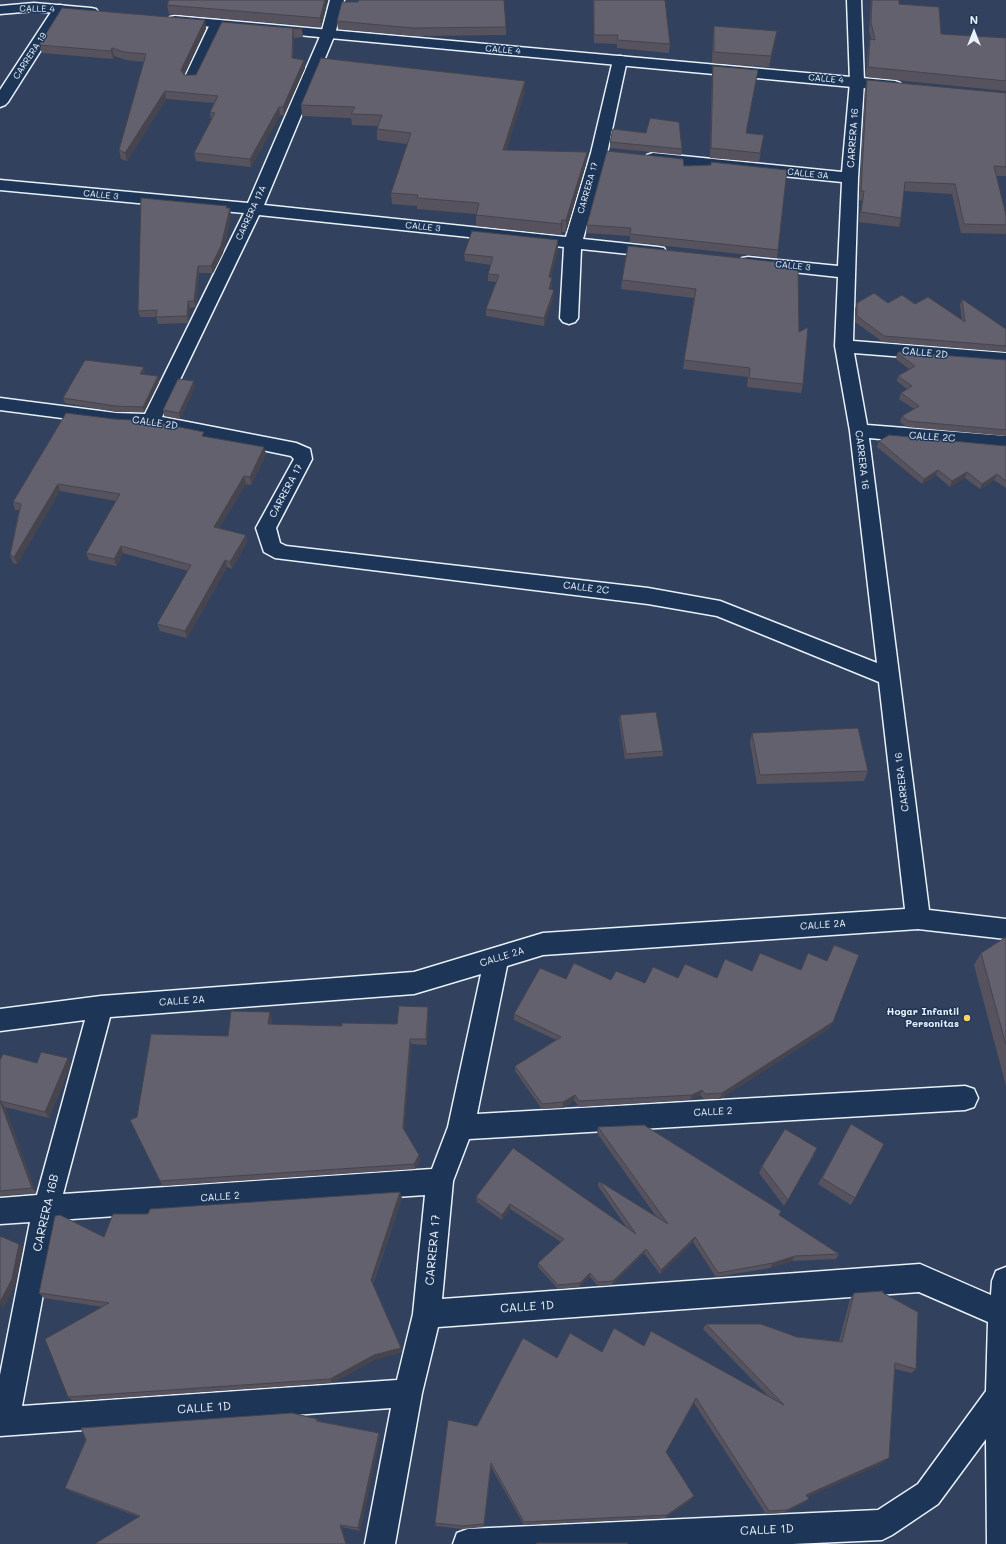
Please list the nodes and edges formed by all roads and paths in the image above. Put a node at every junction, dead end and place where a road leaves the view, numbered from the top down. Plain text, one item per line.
1 (75, 0) edge
2 (337, 0) edge
3 (854, 0) edge
4 (34, 7) junction
5 (60, 9) junction
6 (0, 10) edge
7 (107, 14) edge
8 (162, 19) edge
9 (217, 24) junction
10 (328, 34) junction
11 (620, 60) junction
12 (191, 79) edge
13 (857, 82) junction
14 (912, 87) edge
15 (0, 102) edge
16 (598, 152) junction
17 (614, 154) edge
18 (638, 156) edge
19 (850, 178) junction
20 (0, 185) edge
21 (254, 210) junction
22 (573, 243) junction
23 (674, 254) edge
24 (729, 260) edge
25 (846, 272) junction
26 (569, 318) dead end
27 (844, 346) junction
28 (1006, 359) edge
29 (0, 404) edge
30 (151, 420) junction
31 (859, 431) junction
32 (1006, 443) edge
33 (303, 459) joint
34 (271, 547) joint
35 (889, 676) junction
36 (918, 919) junction
37 (1006, 929) edge
38 (496, 959) junction
39 (100, 1007) junction
40 (0, 1020) edge
41 (965, 1098) dead end
42 (461, 1127) junction
43 (440, 1181) junction
44 (46, 1209) junction
45 (0, 1211) edge
46 (1006, 1282) edge
47 (427, 1314) junction
48 (1002, 1314) junction
49 (408, 1393) junction
50 (1003, 1396) edge
51 (3, 1422) edge
52 (380, 1544) edge
53 (468, 1544) edge
54 (1002, 1544) edge

1 - 4 street
2 - 10 street, CARRERA 17A
3 - 13 street, CARRERA 16
4 - 5 street, CALLE 4
4 - 6 street, CALLE 4
5 - 7 street, CALLE 4
5 - 15 street, CARRERA 19
8 - 9 street, CALLE 4
9 - 10 street, CALLE 4
9 - 12 street
10 - 11 street, CALLE 4
10 - 21 street, CARRERA 17A
11 - 13 street, CALLE 4
11 - 16 street, CARRERA 17
13 - 14 street, CALLE 4
13 - 19 street, CARRERA 16
16 - 17 street
16 - 22 street, CARRERA 17
18 - 19 street, CALLE 3A
19 - 25 street, CARRERA 16
20 - 21 street, CALLE 3
21 - 22 street, CALLE 3
21 - 30 street, CARRERA 17A
22 - 23 street, CALLE 3
22 - 26 street, CARRERA 17
24 - 25 street, CALLE 3
25 - 27 street, CARRERA 16
27 - 28 street, CALLE 2D
27 - 31 street, CARRERA 16
29 - 30 street, CALLE 2D
30 - 33 street, CALLE 2D
31 - 32 street, CALLE 2C
31 - 35 street, CARRERA 16
33 - 34 street, CARRERA 17
34 - 35 street, CALLE 2C
35 - 36 street, CARRERA 16
36 - 37 street, CALLE 2A
36 - 38 street, CALLE 2A
38 - 39 street, CALLE 2A
38 - 42 street, CARRERA 17
39 - 40 street, CALLE 2A
39 - 44 street, CARRERA 16B
41 - 42 street, CALLE 2
42 - 43 street, CARRERA 17
43 - 44 street, CALLE 2
43 - 47 street, CARRERA 17
44 - 45 street, CALLE 2
44 - 51 street, CARRERA 16B
46 - 48 street
47 - 48 street, CALLE 1D
47 - 49 street, CARRERA 17
48 - 50 street
49 - 51 street, CALLE 1D
49 - 52 street, CARRERA 17
50 - 53 street, CALLE 1D
50 - 54 street

